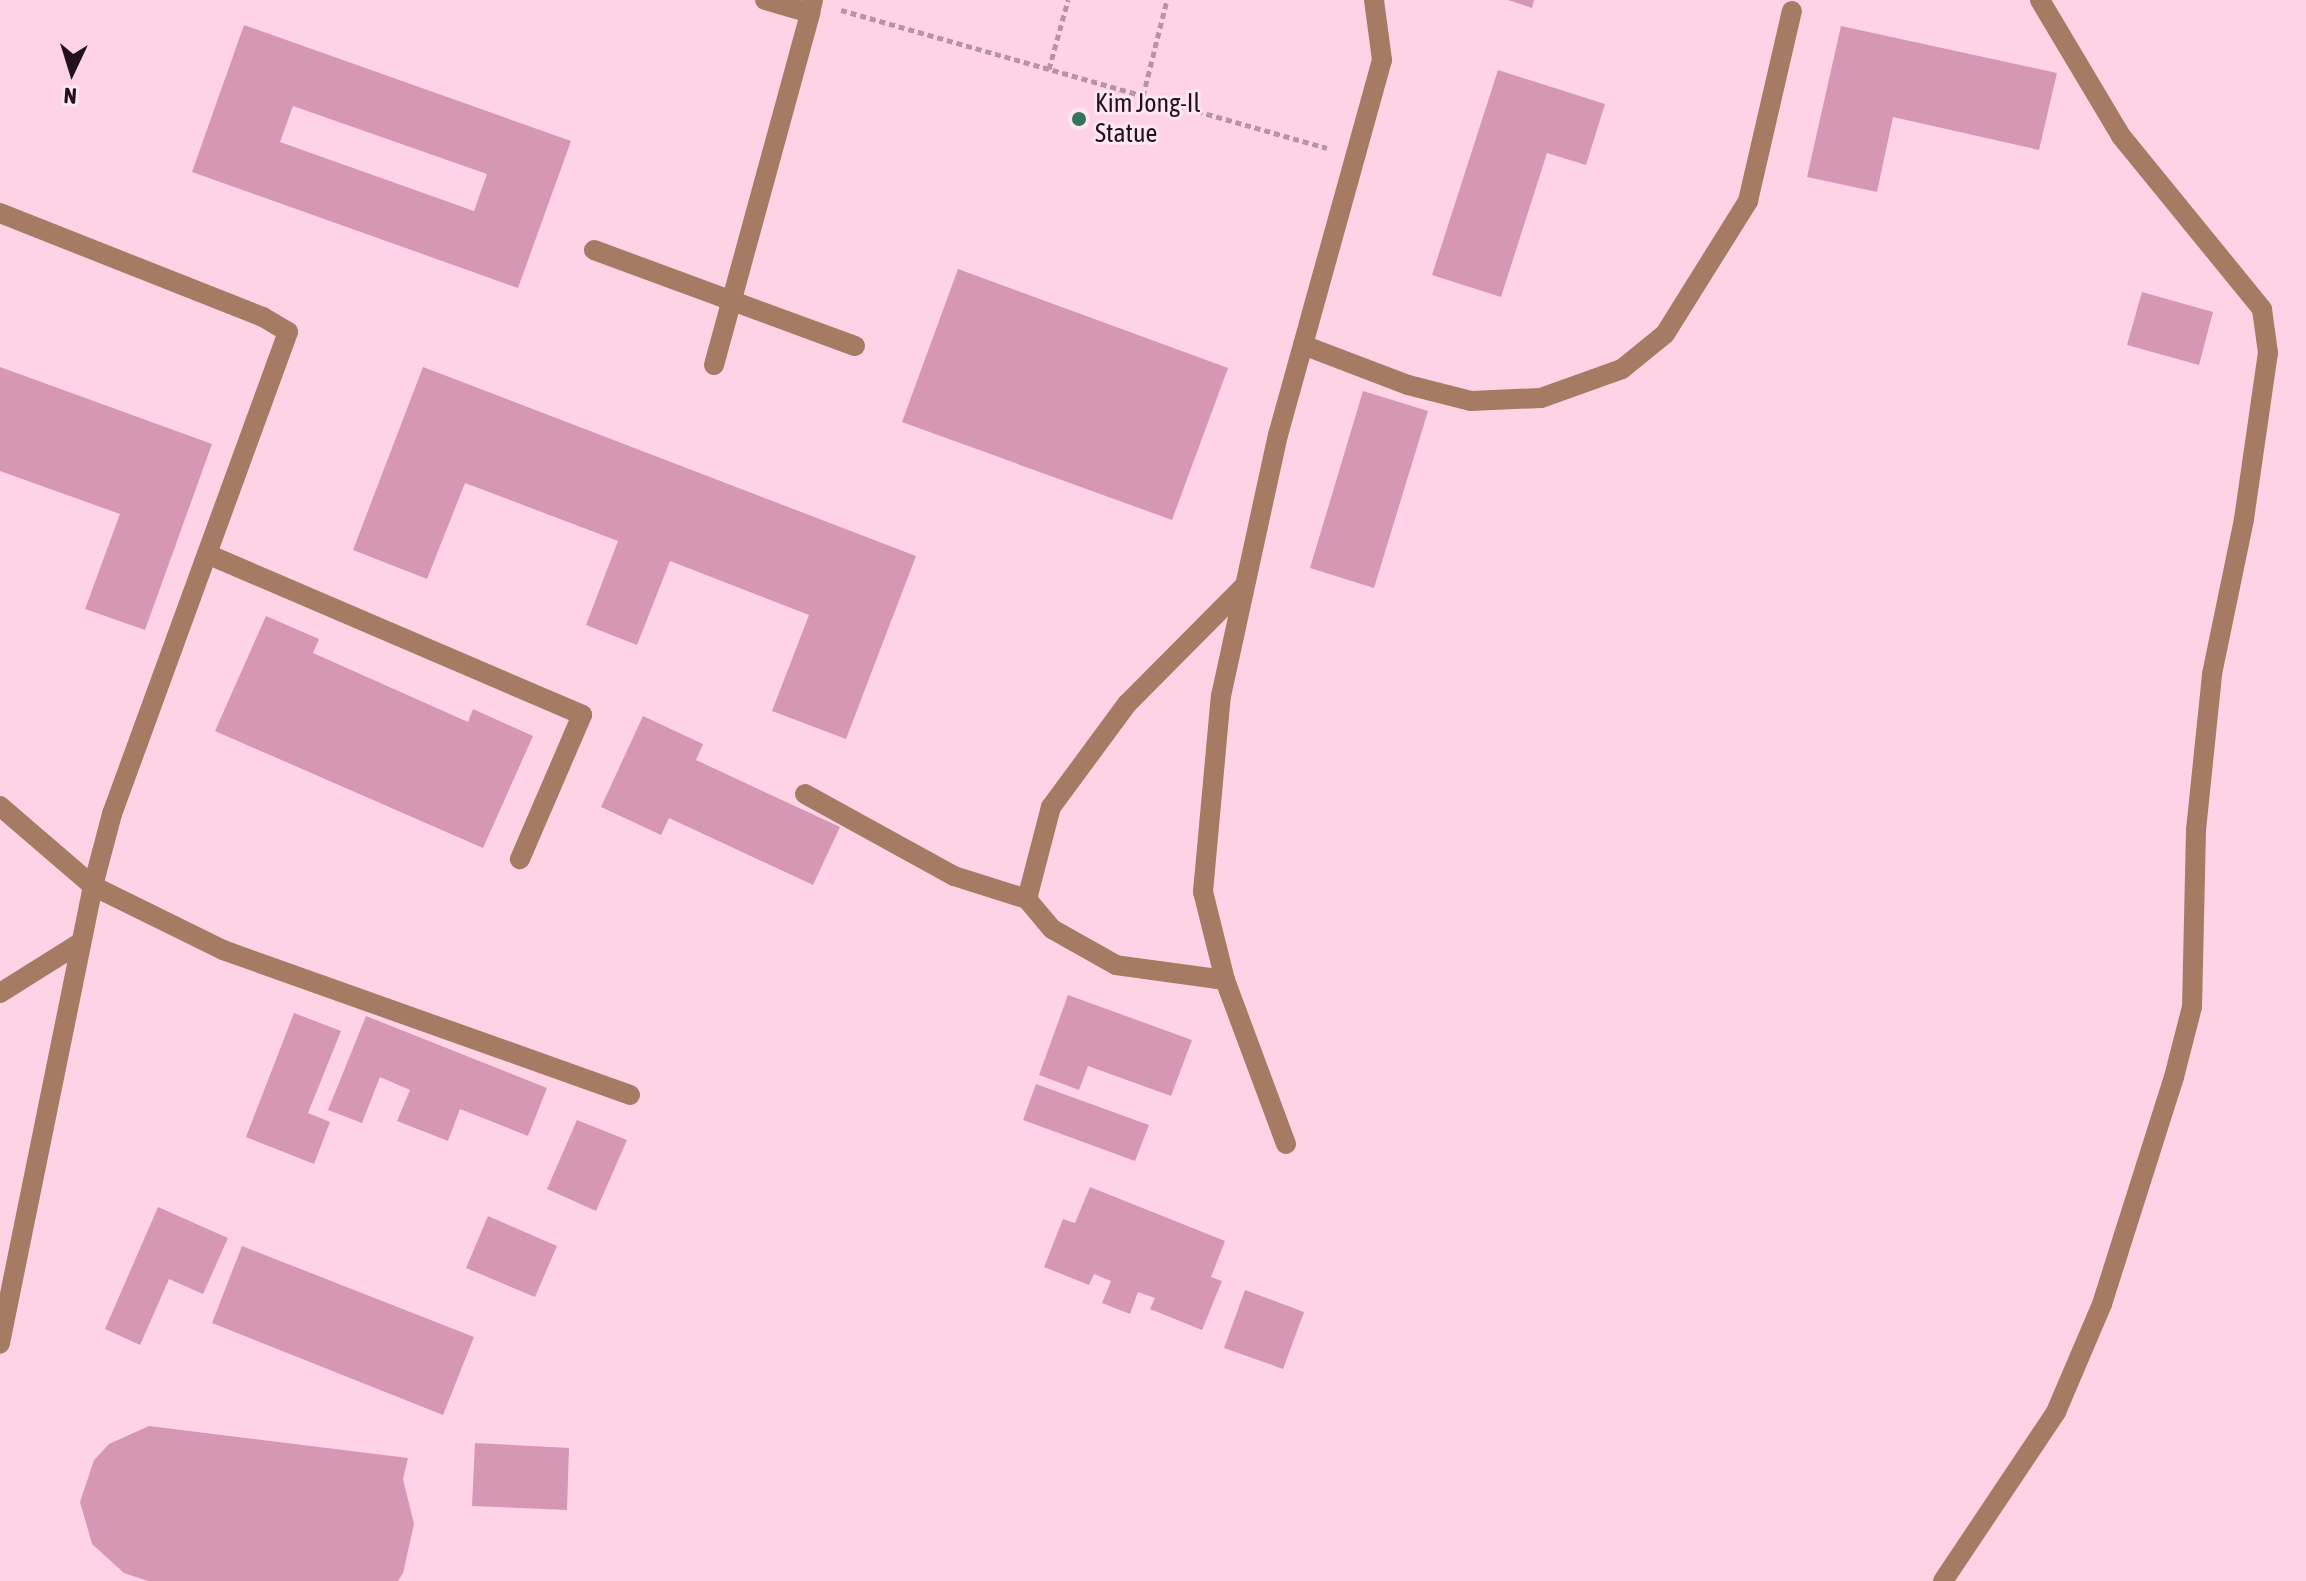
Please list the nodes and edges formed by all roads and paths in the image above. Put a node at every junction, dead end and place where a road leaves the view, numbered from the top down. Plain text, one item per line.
1 (765, 0) edge
2 (1068, 0) edge
3 (1167, 0) edge
4 (1374, 0) edge
5 (2040, 0) edge
6 (812, 5) edge
7 (1792, 11) dead end
8 (1049, 69) junction
9 (1143, 96) junction
10 (1355, 156) junction
11 (0, 213) edge
12 (594, 250) dead end
13 (731, 302) junction
14 (1303, 345) junction
15 (855, 346) dead end
16 (714, 365) dead end
17 (207, 554) junction
18 (1245, 585) junction
19 (805, 794) dead end
20 (0, 806) edge
21 (520, 859) dead end
22 (93, 886) junction
23 (1027, 899) junction
24 (78, 944) junction
25 (1225, 980) junction
26 (0, 993) edge
27 (630, 1095) dead end
28 (1286, 1144) dead end
29 (0, 1344) edge
30 (1943, 1581) edge

1 - 6 street
2 - 8 path
3 - 9 path
4 - 10 street
5 - 30 street
6 - 8 path
6 - 13 street
7 - 14 street
8 - 9 path
9 - 10 path
10 - 14 street
11 - 17 street
12 - 13 street
13 - 15 street
13 - 16 street
14 - 18 street
17 - 21 street
17 - 22 street
18 - 23 street
18 - 25 street
19 - 23 street
20 - 22 street
22 - 24 street
22 - 27 street
23 - 25 street
24 - 26 street
24 - 29 street
25 - 28 street

